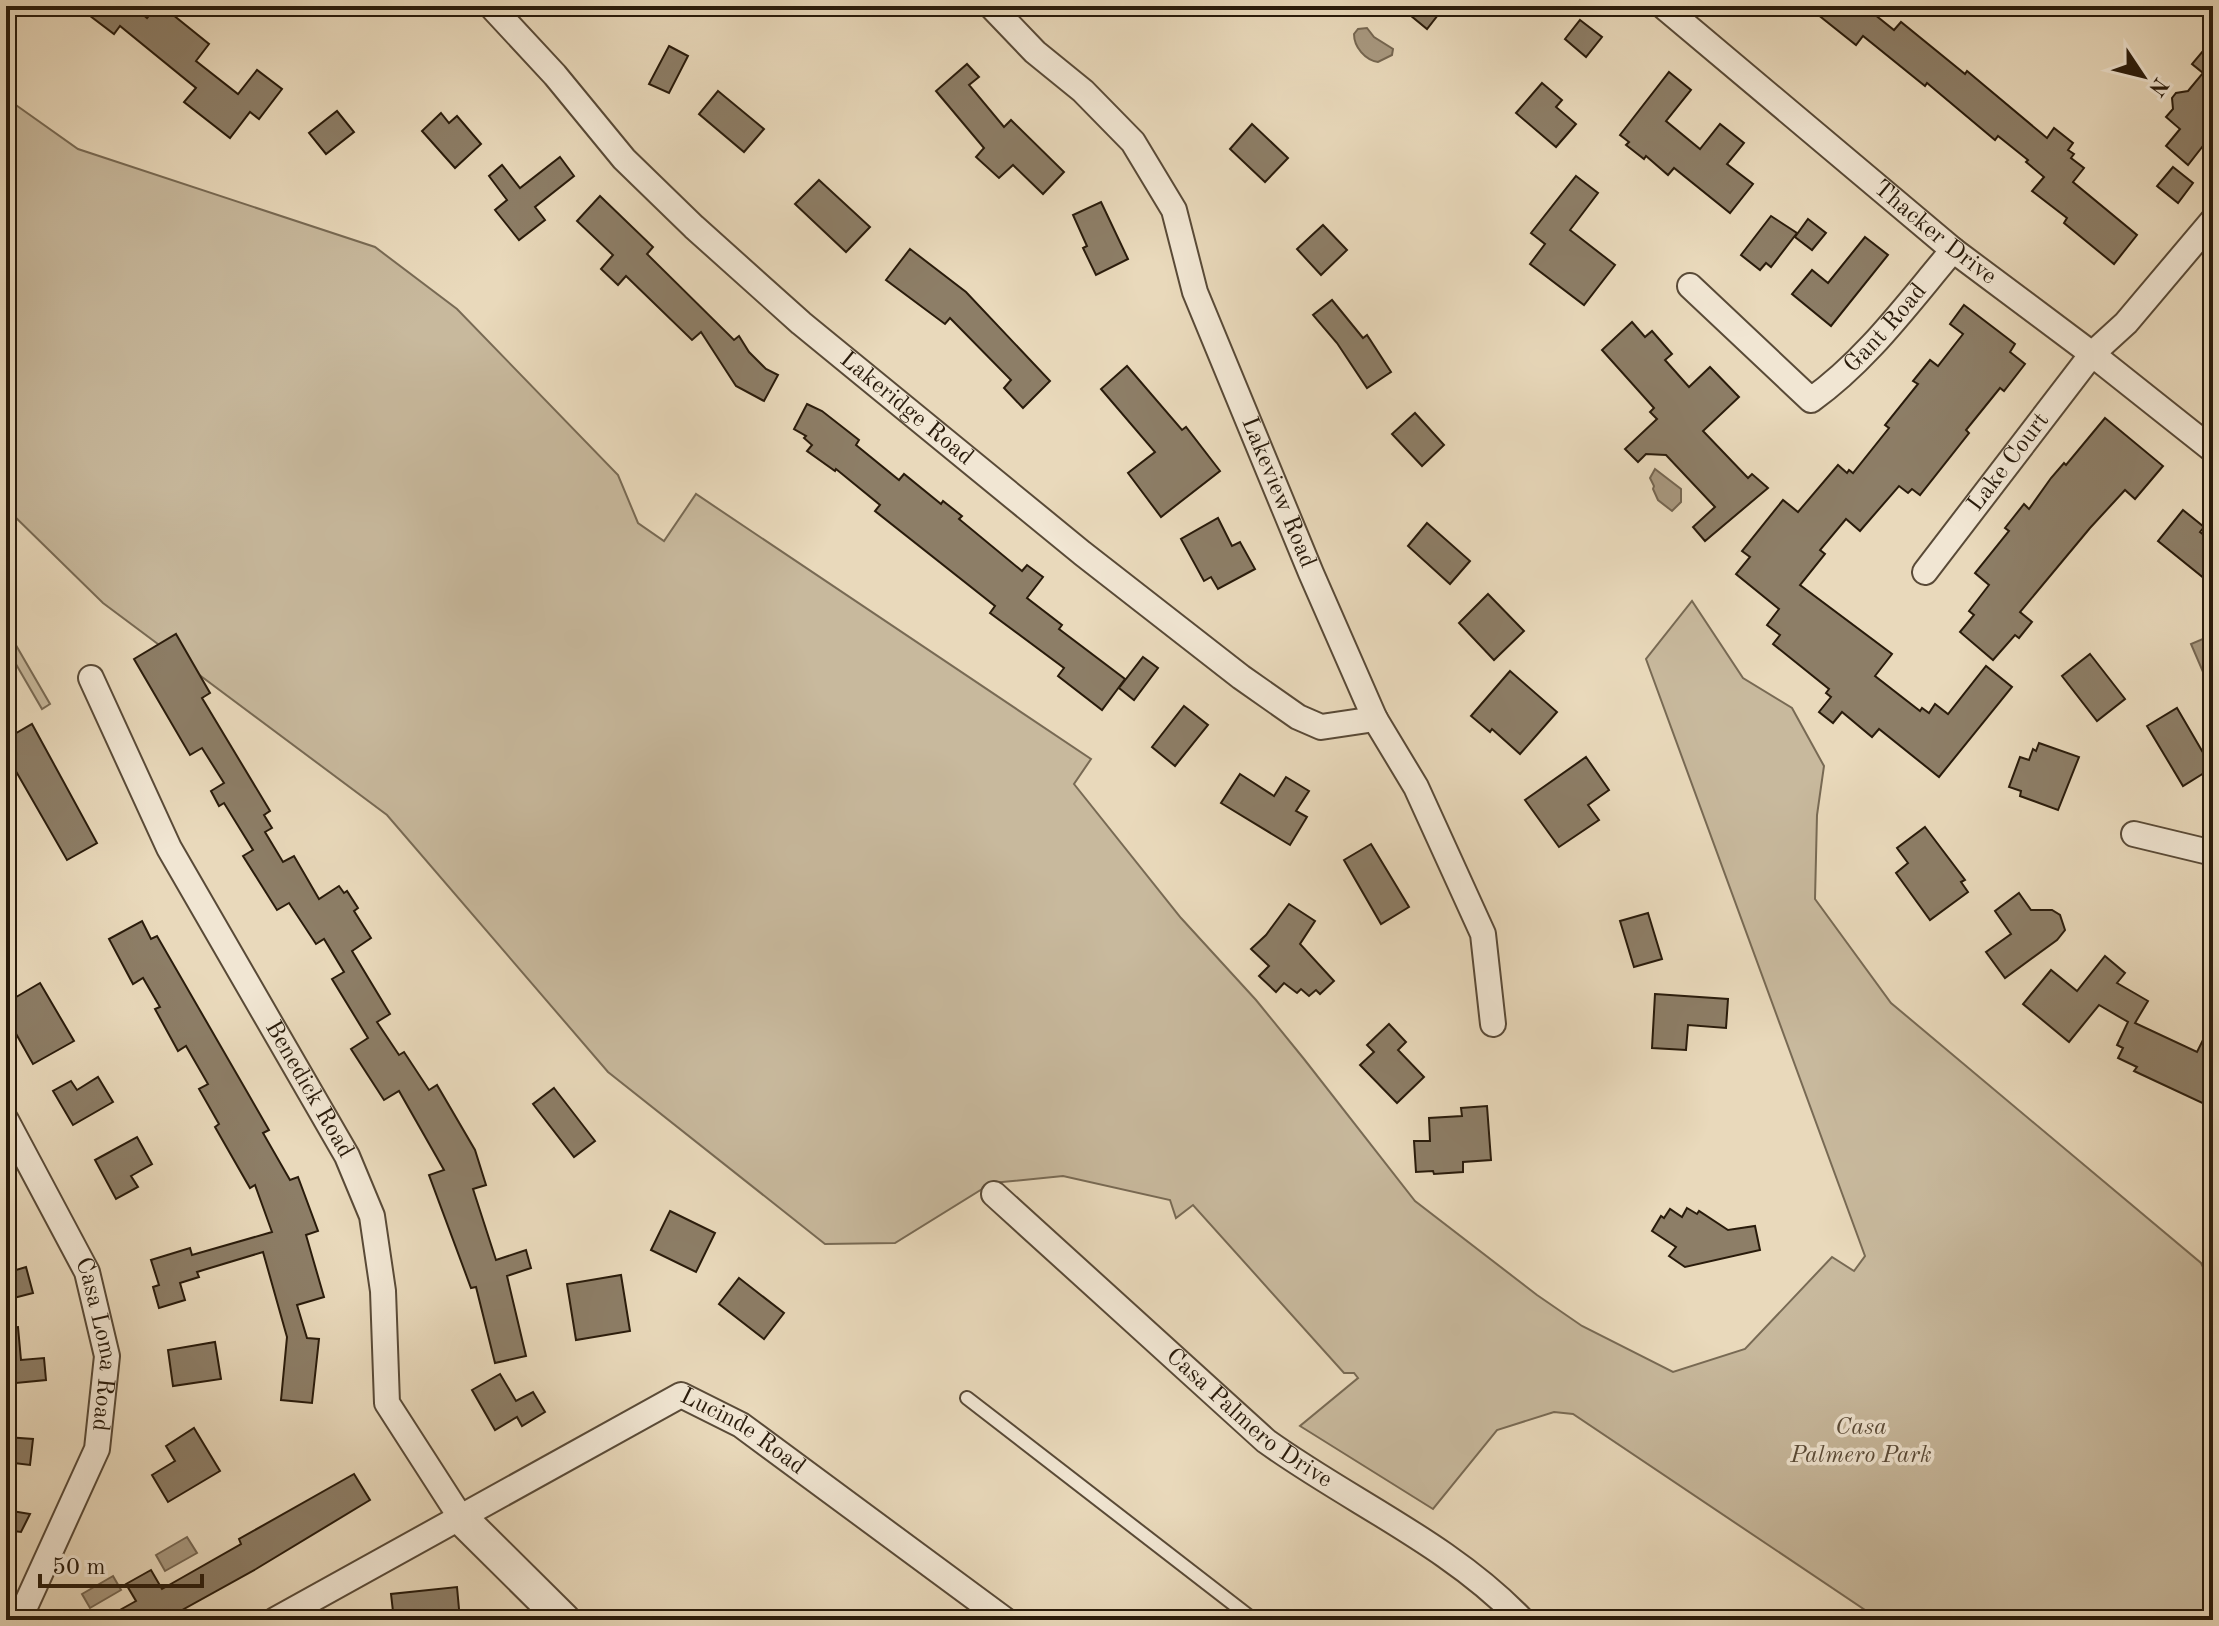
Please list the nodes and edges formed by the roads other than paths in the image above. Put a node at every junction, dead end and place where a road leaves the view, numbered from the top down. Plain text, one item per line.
1 (491, 6) edge
2 (991, 6) edge
3 (1663, 6) edge
4 (2213, 220) edge
5 (1953, 250) junction
6 (1690, 286) dead end
7 (2092, 354) junction
8 (2213, 450) edge
9 (1925, 572) dead end
10 (91, 678) dead end
11 (1375, 719) junction
12 (2134, 834) dead end
13 (2213, 853) edge
14 (1493, 1024) dead end
15 (6, 1120) edge
16 (994, 1194) dead end
17 (967, 1398) dead end
18 (461, 1518) junction
19 (19, 1620) edge
20 (275, 1620) edge
21 (564, 1620) edge
22 (1005, 1620) edge
23 (1254, 1620) edge
24 (1522, 1620) edge

1 - 11 street, Lakeridge Road
2 - 11 street, Lakeview Road
3 - 5 street, Thacker Drive
4 - 7 street, Lake Court
5 - 6 street, Gant Road
5 - 7 street, Thacker Drive
7 - 8 street, Thacker Drive
7 - 9 street, Lake Court
10 - 18 street, Benedick Road
11 - 14 street, Lakeview Road
12 - 13 street
15 - 19 street, Casa Loma Road
16 - 24 street, Casa Palmero Drive
17 - 23 lane
18 - 20 street
18 - 21 street
18 - 22 street, Lucinde Road

